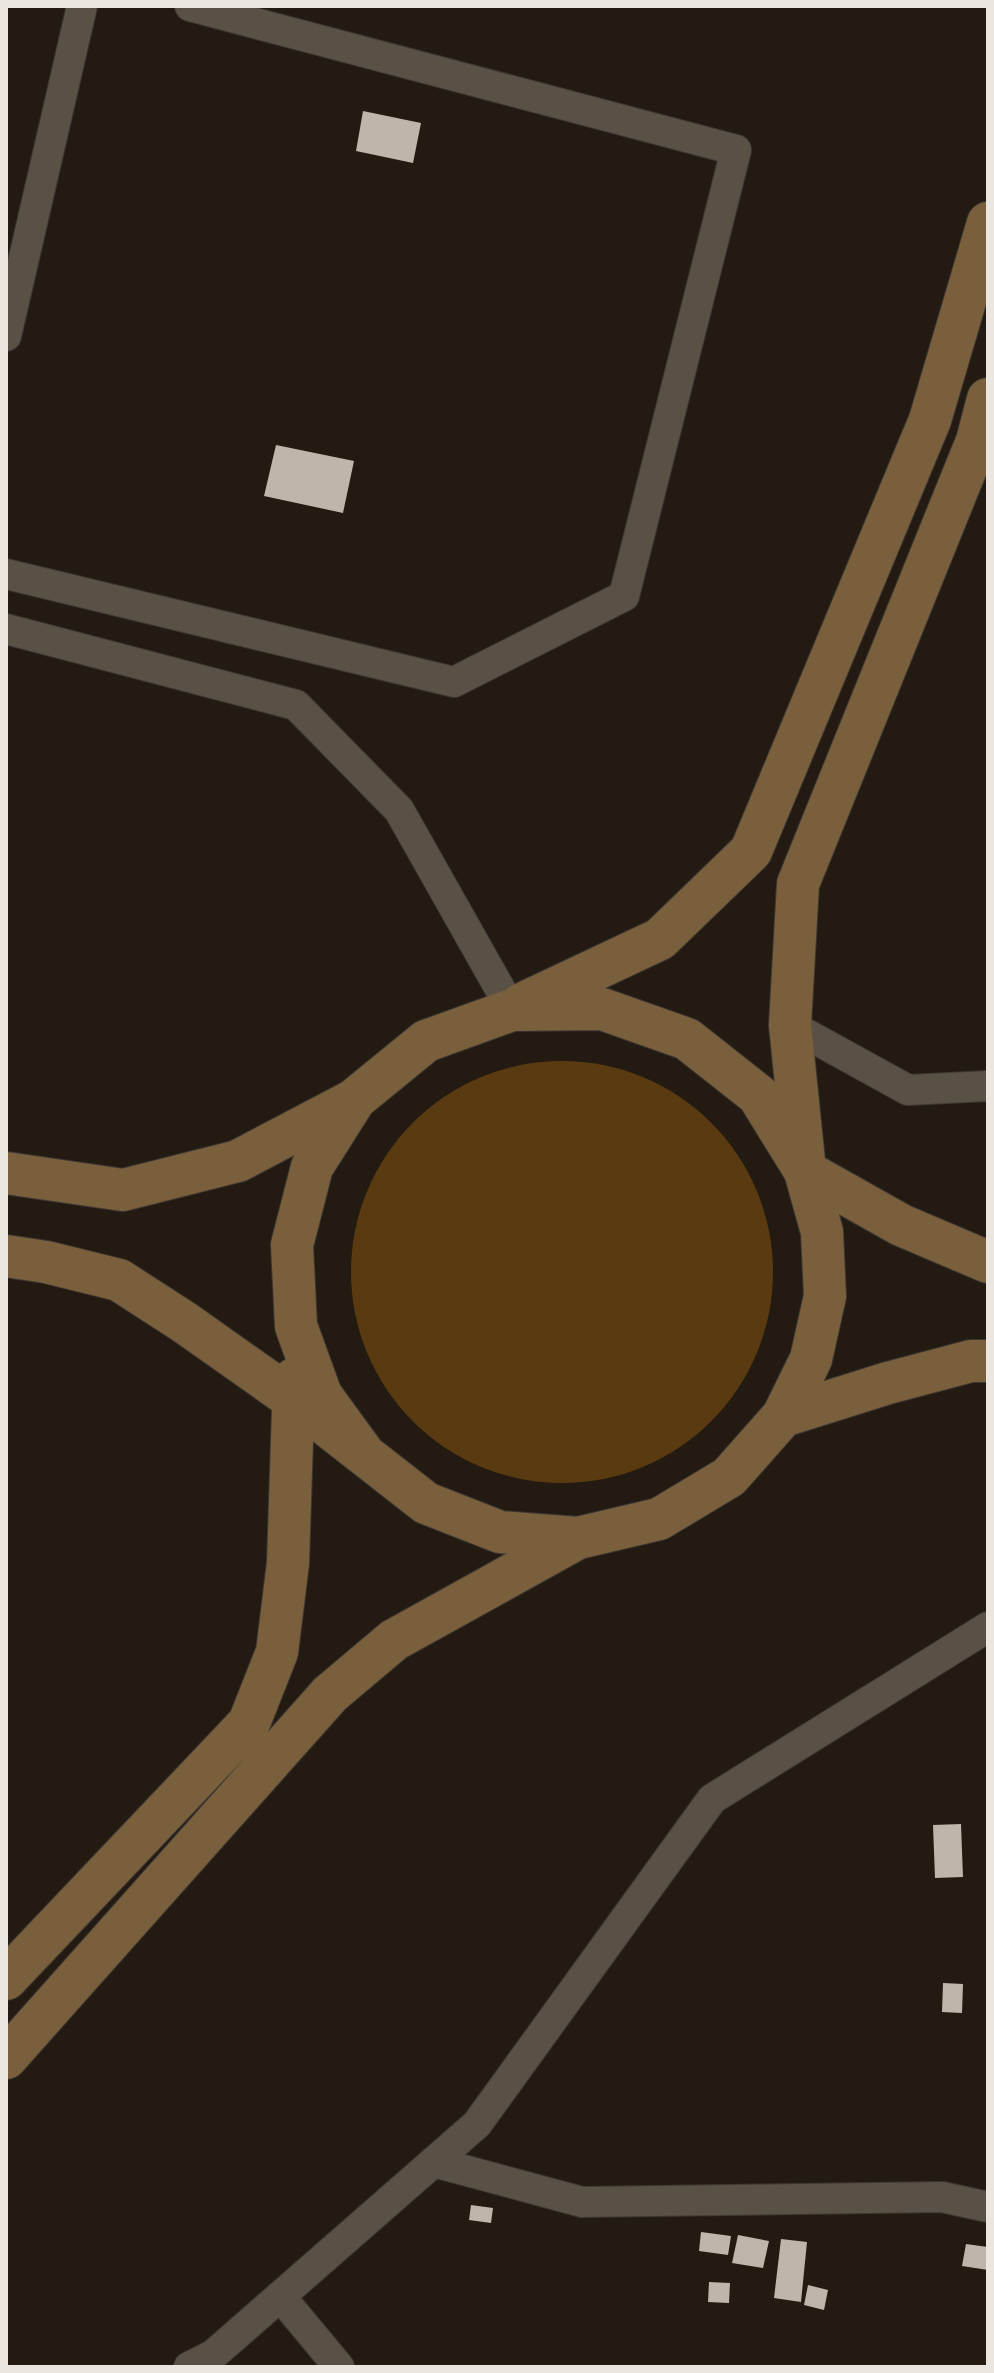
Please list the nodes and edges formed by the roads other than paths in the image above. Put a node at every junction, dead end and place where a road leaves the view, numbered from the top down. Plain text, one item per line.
1 (82, 6) edge
2 (190, 6) edge
3 (988, 223) edge
4 (6, 336) edge
5 (988, 399) edge
6 (6, 574) edge
7 (6, 629) edge
8 (512, 1010) junction
9 (790, 1025) junction
10 (988, 1086) edge
11 (355, 1099) junction
12 (805, 1171) junction
13 (6, 1173) edge
14 (6, 1256) edge
15 (988, 1262) edge
16 (296, 1326) junction
17 (988, 1361) edge
18 (293, 1399) junction
19 (783, 1416) junction
20 (364, 1454) junction
21 (578, 1538) junction
22 (988, 1627) edge
23 (6, 1979) edge
24 (6, 2058) edge
25 (434, 2162) junction
26 (988, 2207) edge
27 (280, 2296) junction
28 (299, 2320) junction
29 (189, 2367) edge
30 (316, 2367) edge
31 (339, 2367) edge

1 - 4 street
2 - 6 street
3 - 8 main road
5 - 9 main road
7 - 8 street
8 - 11 main road
8 - 12 main road
9 - 10 street
9 - 12 main road
11 - 13 main road
11 - 16 main road
12 - 15 main road
12 - 19 main road
14 - 18 main road
16 - 18 main road
16 - 20 main road
17 - 19 main road
18 - 20 main road
18 - 23 main road
19 - 21 main road
20 - 21 main road
21 - 24 main road
22 - 25 street
25 - 26 street
25 - 27 street
27 - 28 street
27 - 29 street
28 - 30 street
28 - 31 street

